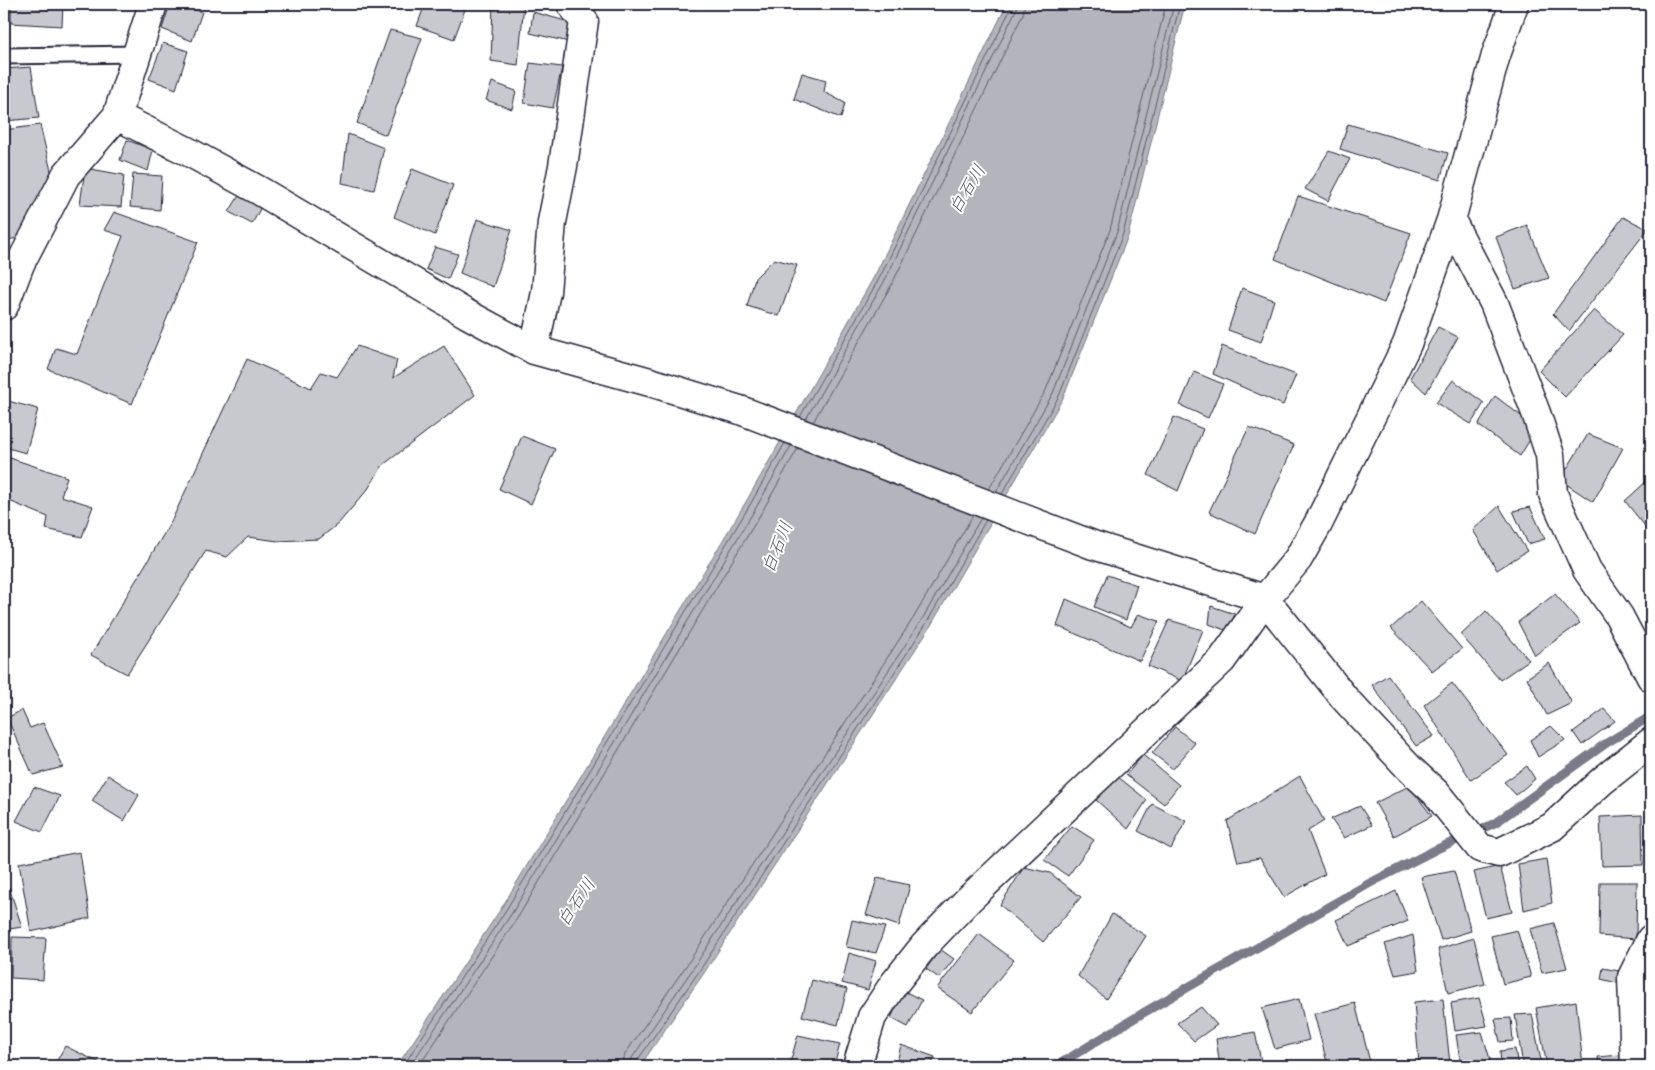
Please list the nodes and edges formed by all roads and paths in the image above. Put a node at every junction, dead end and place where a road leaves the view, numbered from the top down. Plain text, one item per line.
1 (153, 4) edge
2 (571, 4) edge
3 (1514, 4) edge
4 (137, 54) junction
5 (4, 56) edge
6 (116, 116) junction
7 (1451, 220) junction
8 (4, 306) edge
9 (534, 350) junction
10 (1264, 599) junction
11 (1651, 676) edge
12 (1651, 742) edge
13 (1651, 939) edge
14 (857, 1066) edge
15 (1635, 1066) edge

1 - 4 street
2 - 9 street
3 - 7 street
4 - 5 lane
4 - 6 street
6 - 8 street
6 - 9 street
7 - 10 street
7 - 11 street
9 - 10 street
10 - 12 street
10 - 14 street
13 - 15 street

